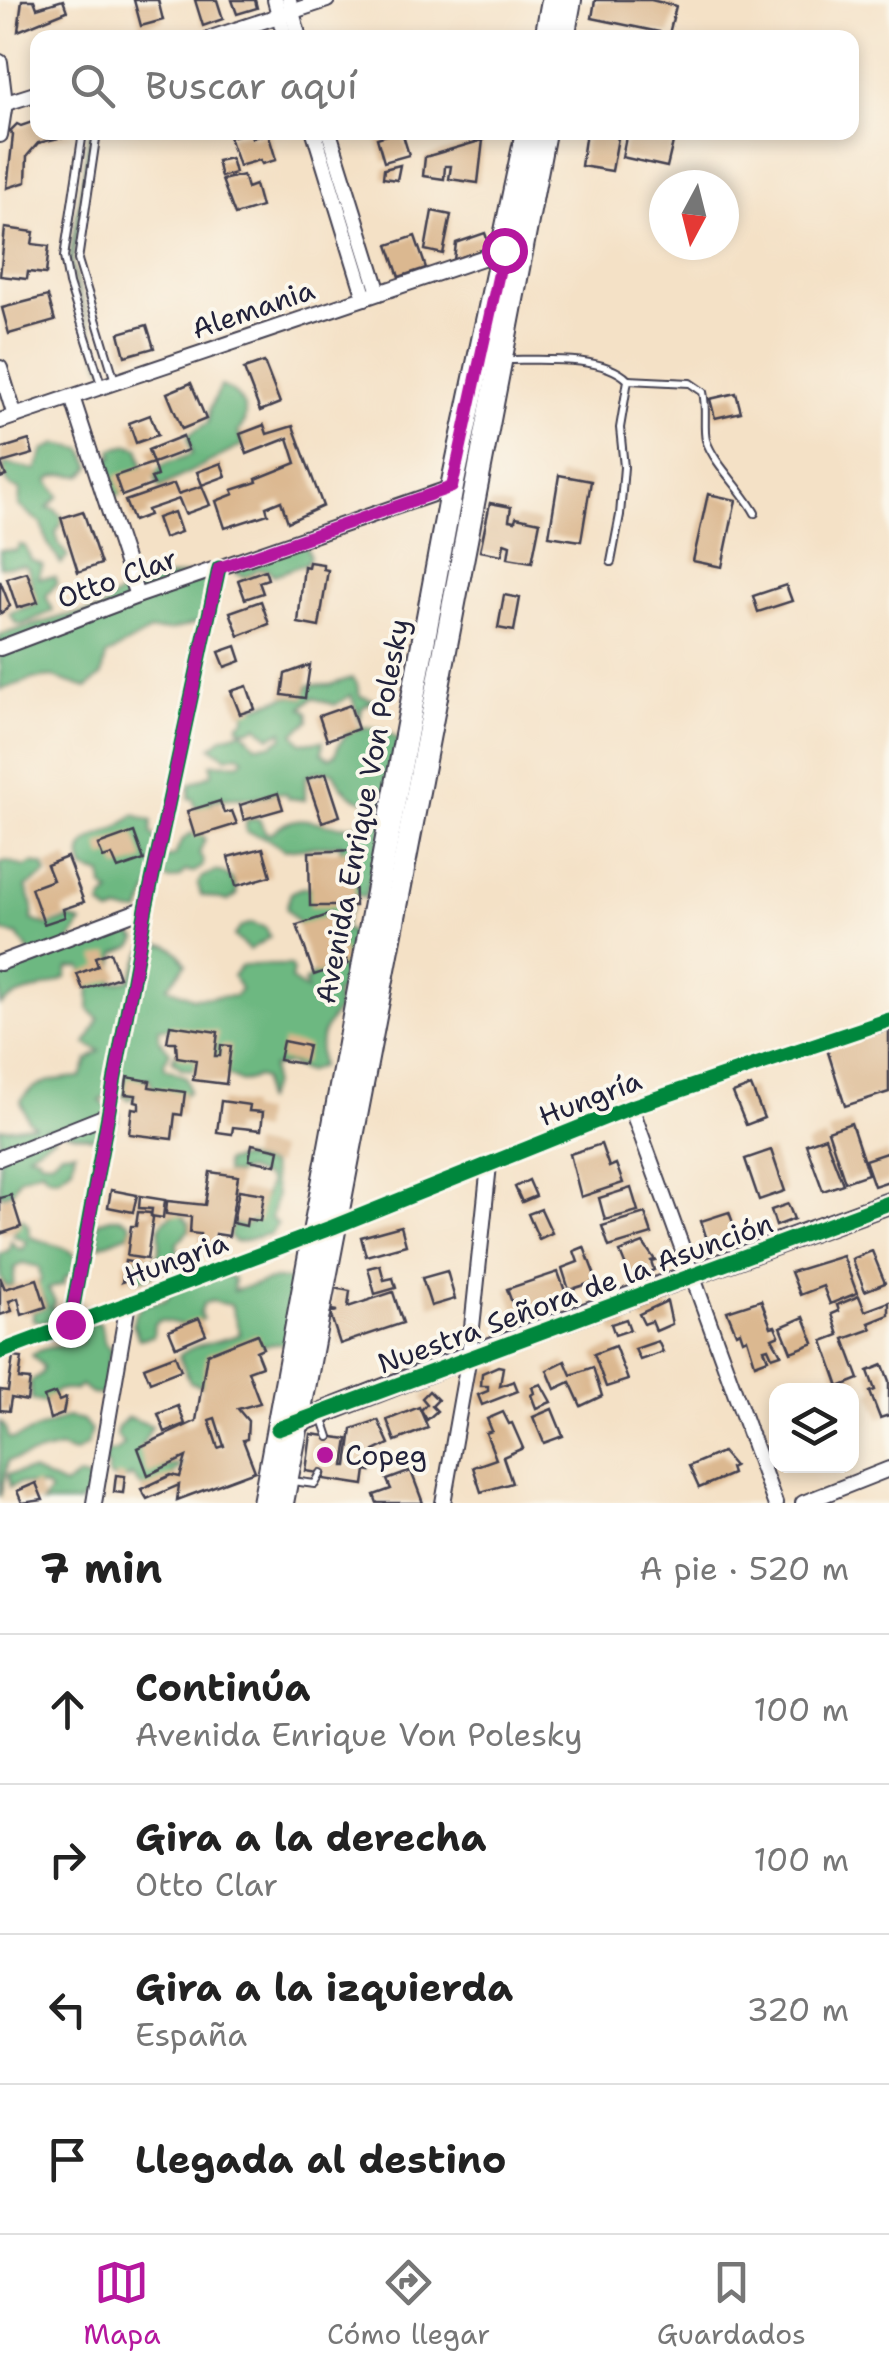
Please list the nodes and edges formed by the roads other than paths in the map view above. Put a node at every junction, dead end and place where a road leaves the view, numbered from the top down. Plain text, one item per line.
1 (274, 0) edge
2 (328, 0) edge
3 (553, 0) edge
4 (570, 0) edge
5 (287, 9) edge
6 (232, 30) edge
7 (547, 30) edge
8 (564, 30) edge
9 (0, 62) edge
10 (30, 96) edge
11 (3, 104) edge
12 (0, 134) edge
13 (83, 140) edge
14 (96, 140) edge
15 (317, 140) edge
16 (331, 140) edge
17 (526, 140) edge
18 (542, 140) edge
19 (514, 247) junction
20 (372, 295) junction
21 (500, 360) junction
22 (0, 368) edge
23 (628, 380) junction
24 (109, 385) junction
25 (72, 397) junction
26 (15, 416) junction
27 (0, 421) edge
28 (478, 478) junction
29 (452, 487) junction
30 (755, 512) dead end
31 (611, 562) dead end
32 (219, 568) junction
33 (137, 596) junction
34 (0, 648) edge
35 (146, 908) junction
36 (0, 962) edge
37 (889, 1020) edge
38 (631, 1107) junction
39 (108, 1115) junction
40 (0, 1158) edge
41 (489, 1165) junction
42 (889, 1204) edge
43 (323, 1231) junction
44 (692, 1276) junction
45 (128, 1303) junction
46 (70, 1324) junction
47 (0, 1352) edge
48 (469, 1356) junction
49 (321, 1415) junction
50 (286, 1426) junction
51 (329, 1436) dead end
52 (889, 1469) edge
53 (322, 1473) dead end
54 (284, 1492) edge
55 (94, 1503) edge
56 (264, 1503) edge
57 (442, 1503) edge
58 (775, 1503) edge
59 (803, 1503) edge

1 - 5 street
2 - 5 street
3 - 7 main road
4 - 8 main road
5 - 6 street
9 - 11 street
10 - 11 street
11 - 12 street
13 - 24 lane
14 - 24 lane
15 - 20 street
16 - 20 street
17 - 19 main road, Avenida Enrique Von Polesky
18 - 19 main road, Avenida Enrique Von Polesky
19 - 20 street, Alemania
19 - 21 main road, Avenida Enrique Von Polesky
19 - 29 main road, Avenida Enrique Von Polesky
20 - 24 street, Alemania
21 - 23 lane
21 - 28 main road, Avenida Enrique Von Polesky
22 - 26 street
23 - 30 lane
23 - 31 lane
24 - 25 street, Alemania
25 - 26 street, Alemania
25 - 33 street
26 - 27 street, Alemania
28 - 29 street, Otto Clar
28 - 43 main road, Avenida Enrique Von Polesky
29 - 32 street, Otto Clar
29 - 43 main road, Avenida Enrique Von Polesky
32 - 33 street, Otto Clar
32 - 35 street
33 - 34 street, Otto Clar
35 - 36 street
35 - 39 street
37 - 38 street, Hungría
38 - 41 street, Hungría
38 - 44 street
39 - 40 street
39 - 46 street
41 - 43 street, Hungría
41 - 48 street
42 - 44 street, Nuestra Señora de la Asunción
43 - 45 street, Hungria
43 - 50 main road, Avenida Enrique Von Polesky
44 - 48 street, Nuestra Señora de la Asunción
44 - 58 street
45 - 46 street, Hungria
45 - 55 street
46 - 47 street, Hungria
48 - 49 street, Nuestra Señora de la Asunción
48 - 57 street
49 - 50 street, Nuestra Señora de la Asunción
49 - 51 lane
50 - 54 main road, Avenida Enrique Von Polesky
50 - 56 main road, Avenida Enrique Von Polesky
52 - 59 street
53 - 54 lane

